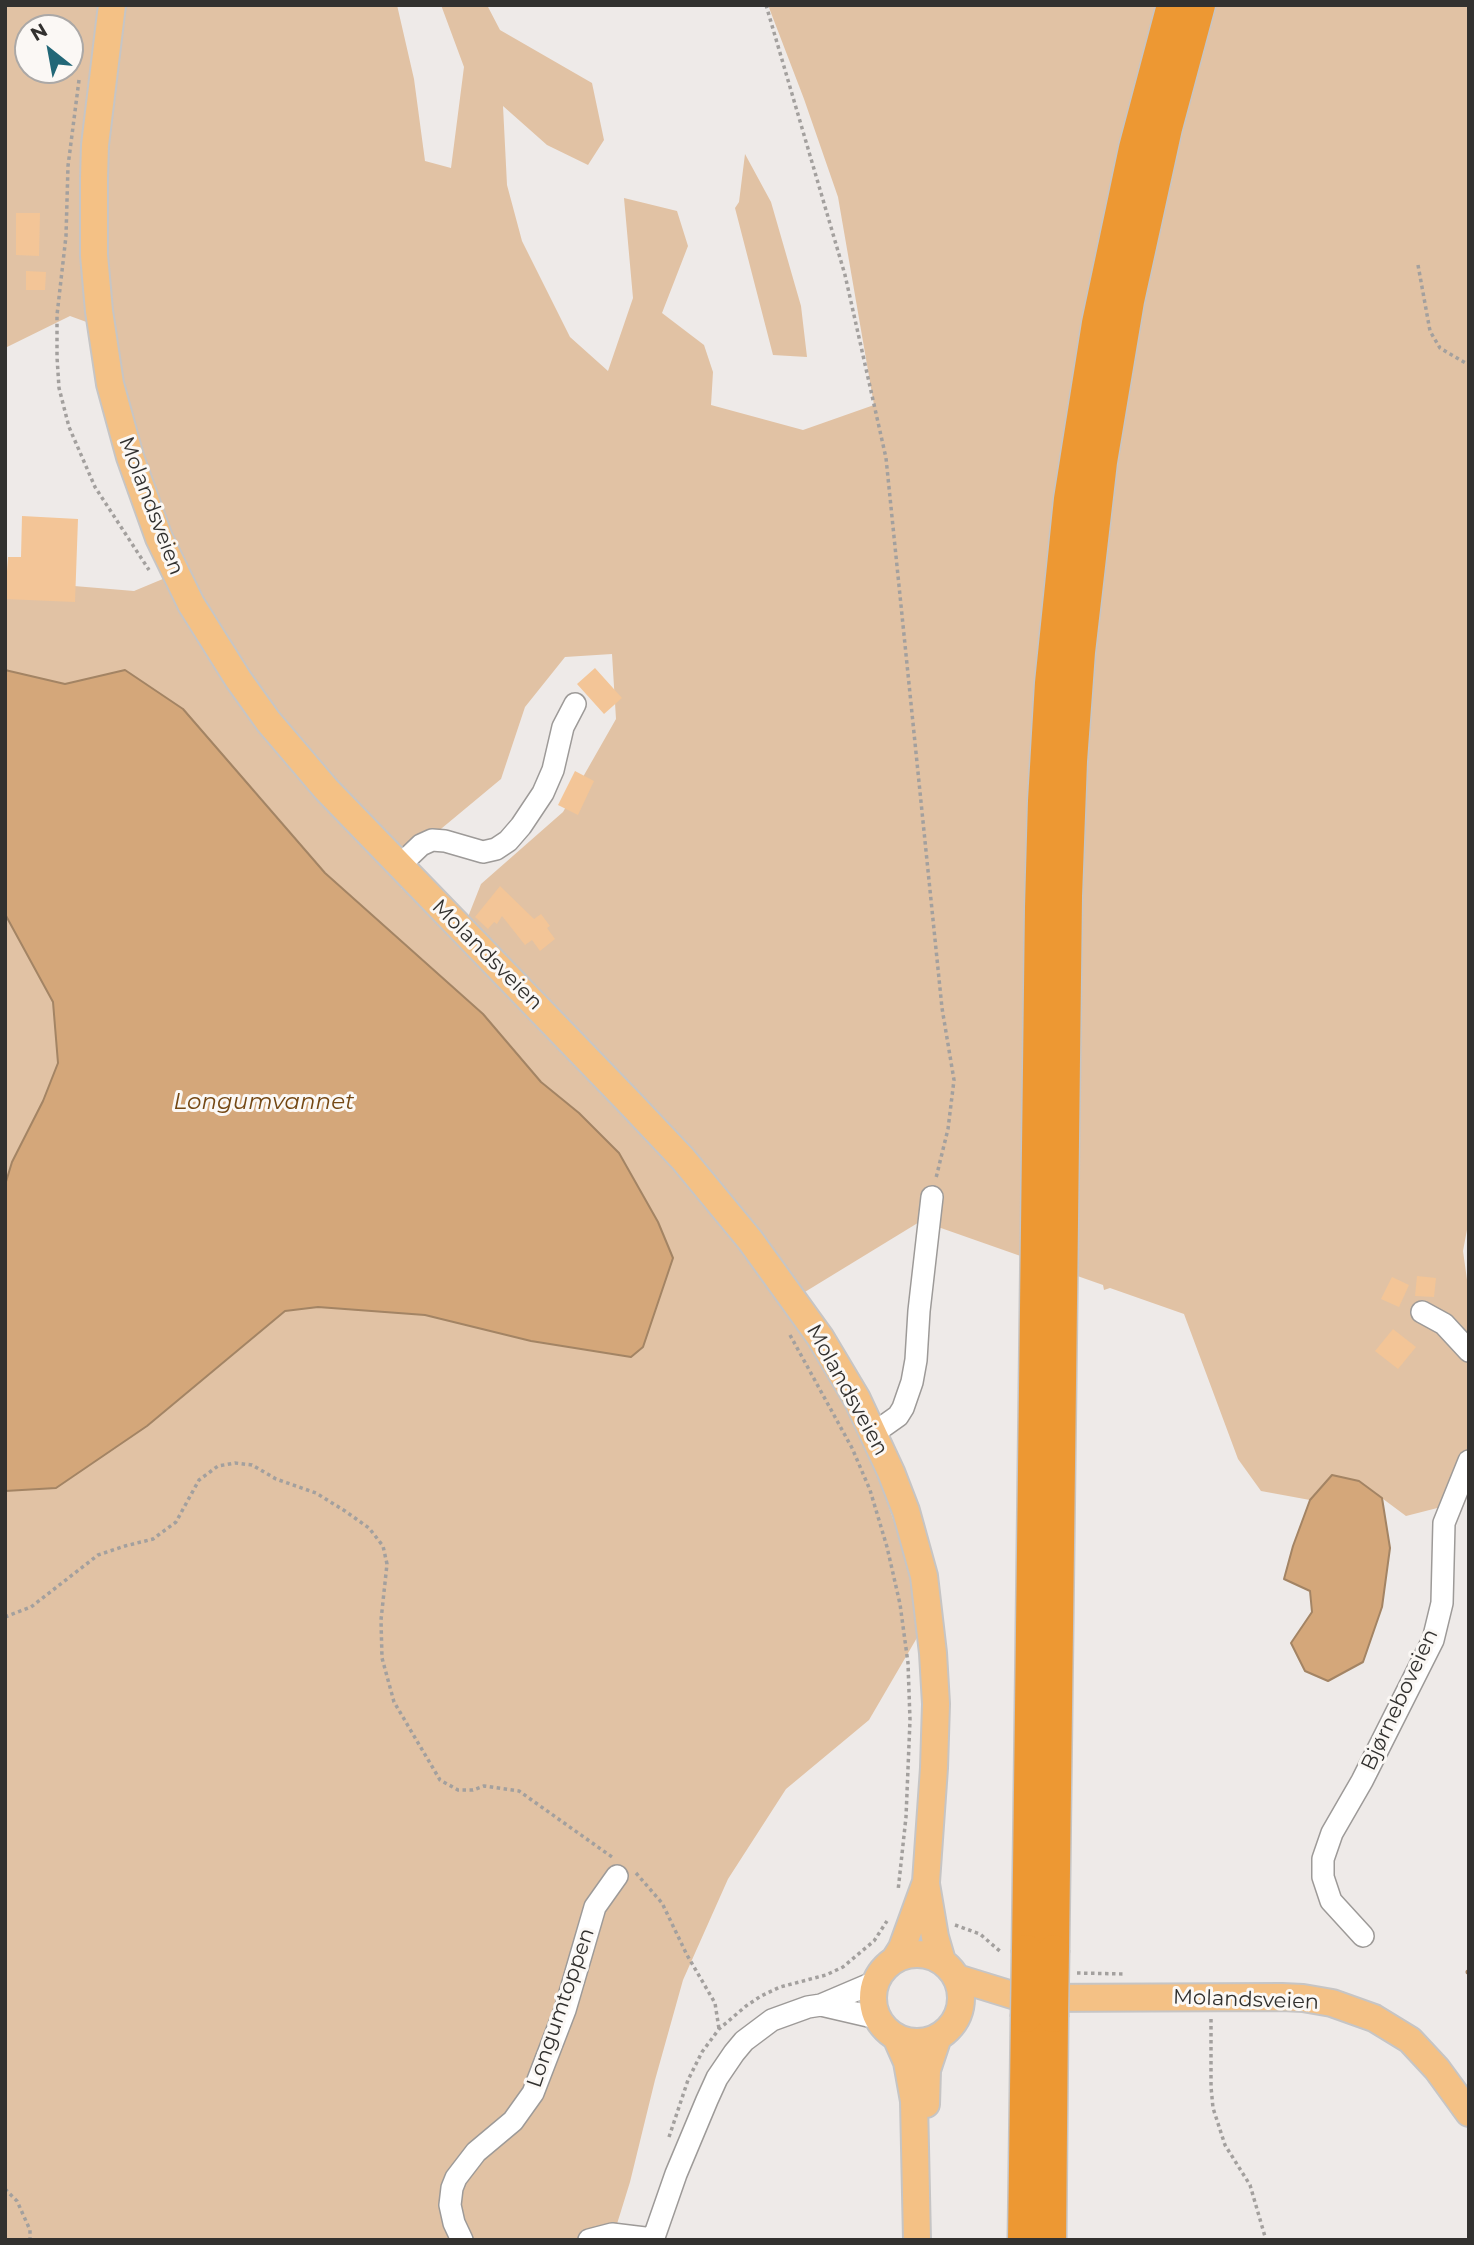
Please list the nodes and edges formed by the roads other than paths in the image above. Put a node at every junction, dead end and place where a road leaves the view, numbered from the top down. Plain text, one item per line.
1 (112, 5) edge
2 (1172, 5) edge
3 (1200, 5) edge
4 (575, 704) dead end
5 (399, 866) junction
6 (932, 1198) road end
7 (1422, 1312) dead end
8 (1469, 1352) edge
9 (874, 1433) junction
10 (1469, 1461) edge
11 (621, 1868) road end
12 (926, 1882) junction
13 (1363, 1936) dead end
14 (1040, 1950) junction
15 (895, 1959) junction
16 (950, 1969) junction
17 (875, 1982) junction
18 (821, 2005) junction
19 (1034, 2011) junction
20 (957, 2017) junction
21 (877, 2018) junction
22 (896, 2037) junction
23 (938, 2037) junction
24 (1469, 2113) edge
25 (653, 2239) edge
26 (462, 2240) edge
27 (589, 2240) edge
28 (917, 2240) edge
29 (929, 2240) edge
30 (1023, 2240) edge
31 (1051, 2240) edge

1 - 5 main road, Molandsveien
2 - 14 highway
3 - 14 highway
4 - 5 street
5 - 9 main road, Molandsveien
6 - 9 street
7 - 8 street
9 - 12 main road, Molandsveien
10 - 13 street, Bjørneboveien
11 - 26 street, Longumtoppen
12 - 15 main road, Molandsveien
12 - 16 main road, Molandsveien
14 - 19 highway, bridge
15 - 16 main road
15 - 17 main road
16 - 19 main road, Molandsveien
16 - 20 main road
17 - 18 street
17 - 21 main road
18 - 21 street
18 - 25 street
19 - 20 main road, Molandsveien
19 - 24 main road, Molandsveien
19 - 30 highway
19 - 31 highway
20 - 23 main road
21 - 22 main road
22 - 23 main road
22 - 28 main road
23 - 29 main road
25 - 27 street

